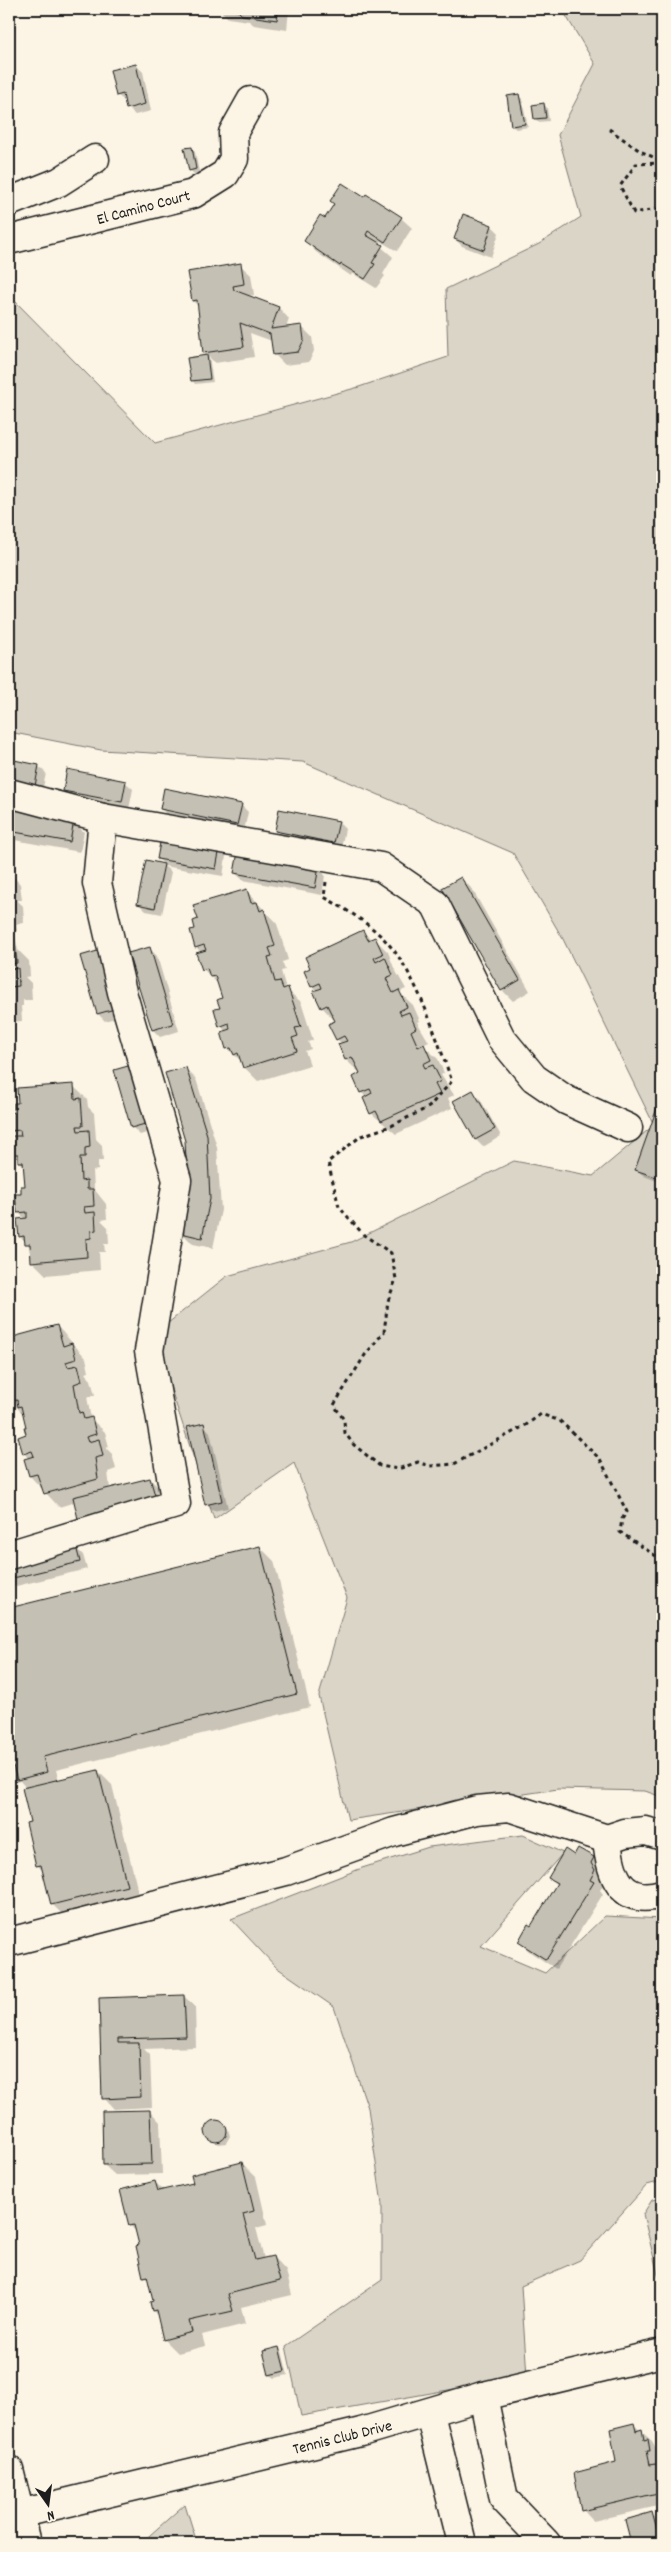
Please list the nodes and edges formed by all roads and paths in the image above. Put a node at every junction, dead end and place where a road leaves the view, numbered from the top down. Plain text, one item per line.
1 (251, 101) dead end
2 (609, 129) dead end
3 (95, 159) dead end
4 (662, 162) edge
5 (9, 202) edge
6 (662, 208) edge
7 (9, 240) edge
8 (9, 793) edge
9 (103, 818) junction
10 (331, 858) junction
11 (628, 1128) dead end
12 (9, 1555) edge
13 (662, 1560) edge
14 (662, 1836) edge
15 (607, 1839) junction
16 (662, 1894) edge
17 (10, 1934) edge
18 (662, 2353) edge
19 (483, 2396) junction
20 (430, 2414) junction
21 (9, 2470) edge
22 (19, 2514) junction
23 (27, 2543) edge
24 (462, 2543) edge
25 (546, 2543) edge

1 - 7 street, El Camino Court
2 - 4 path
3 - 5 street
4 - 6 path
8 - 9 street
9 - 10 street
9 - 12 street
10 - 11 street
10 - 13 path
14 - 15 street
15 - 16 street
15 - 17 street
18 - 19 street, Tennis Club Drive
19 - 20 street, Tennis Club Drive
19 - 25 street
20 - 22 street, Tennis Club Drive
20 - 24 street
21 - 22 street
22 - 23 street

